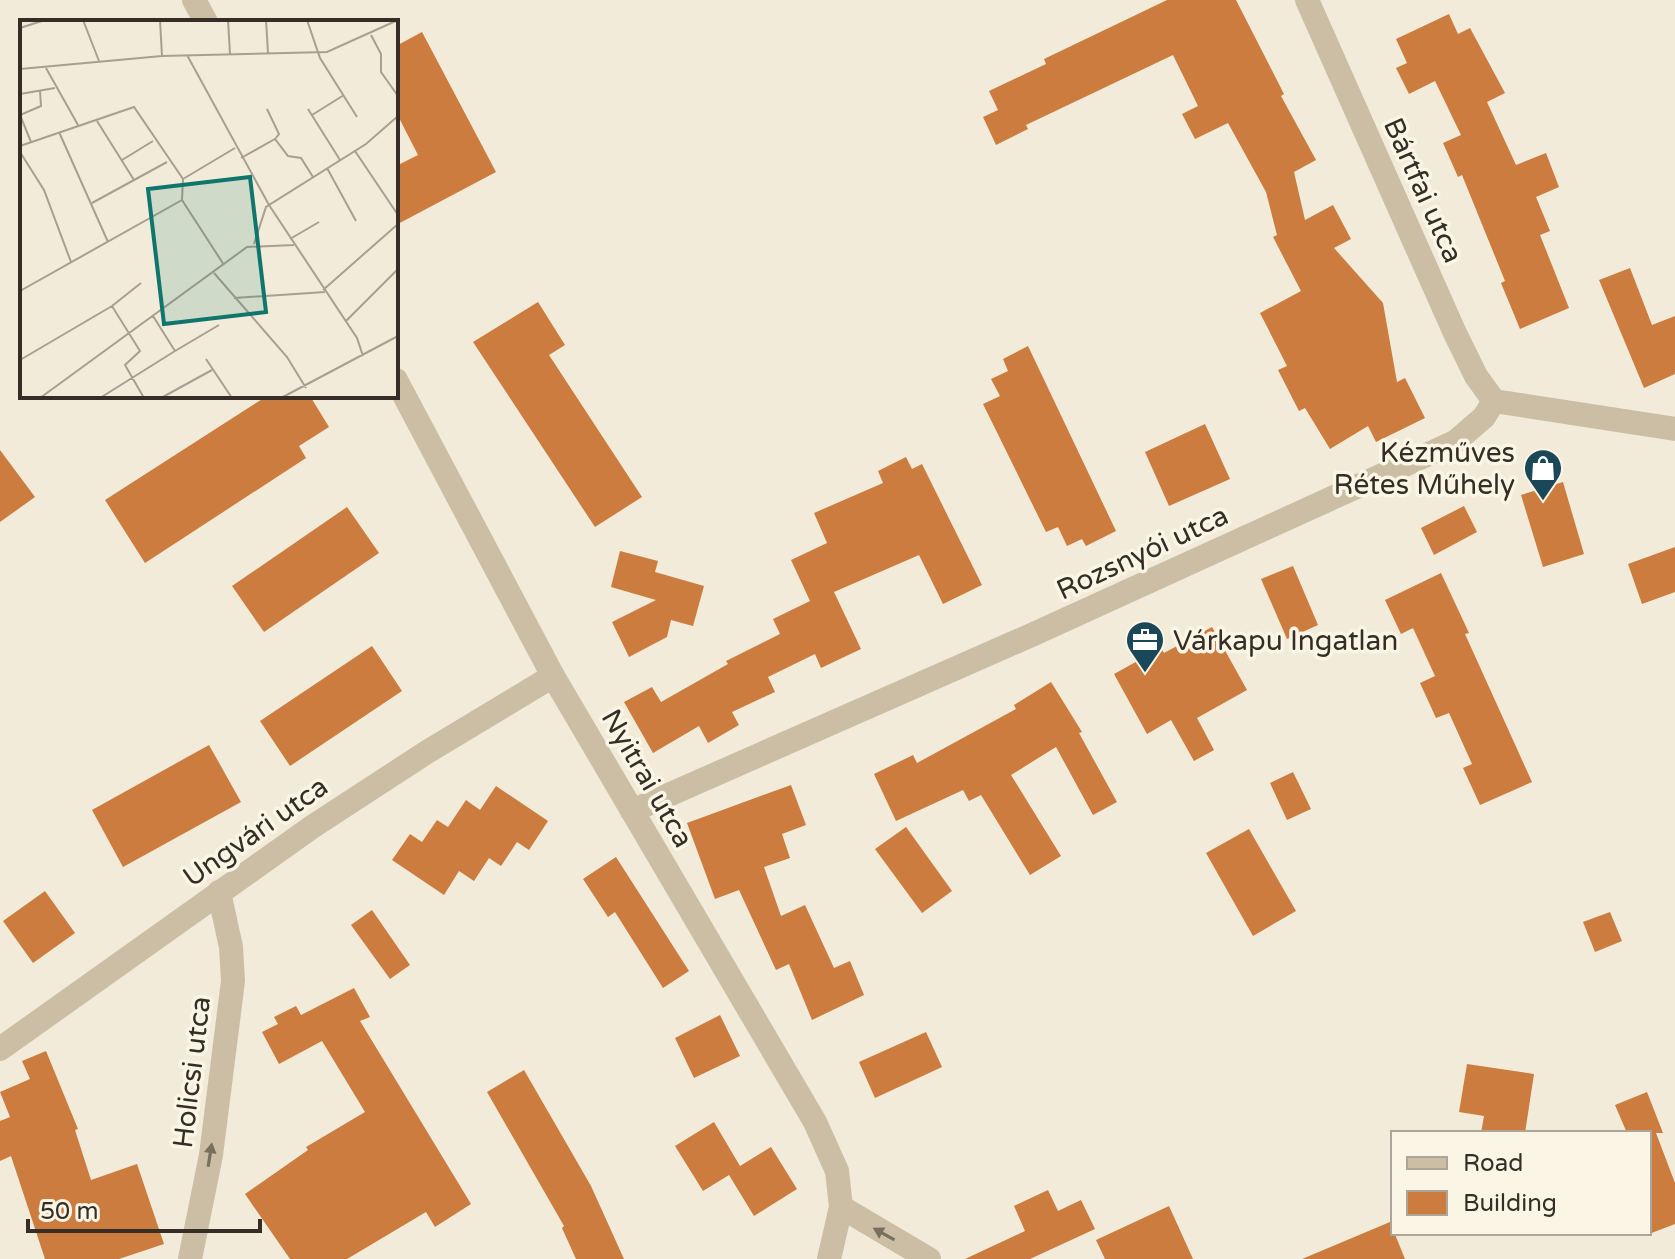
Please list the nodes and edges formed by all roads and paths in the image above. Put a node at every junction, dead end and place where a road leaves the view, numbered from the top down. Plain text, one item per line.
1 (194, 0) edge
2 (1307, 0) edge
3 (205, 20) edge
4 (398, 384) edge
5 (1494, 401) junction
6 (1675, 429) edge
7 (553, 676) junction
8 (632, 811) junction
9 (219, 892) junction
10 (0, 1049) edge
11 (841, 1207) junction
12 (190, 1259) edge
13 (829, 1259) edge
14 (929, 1259) edge

1 - 3 street
2 - 5 street, Bártfai utca
4 - 7 street, Nyitrai utca
5 - 6 street
5 - 8 street, Rozsnyói utca
7 - 8 street, Nyitrai utca
7 - 9 street, Ungvári utca
8 - 11 street, Nyitrai utca
9 - 10 street, Ungvári utca
12 -> 9 street, Holicsi utca
11 - 13 street, Nyitrai utca
14 -> 11 street

